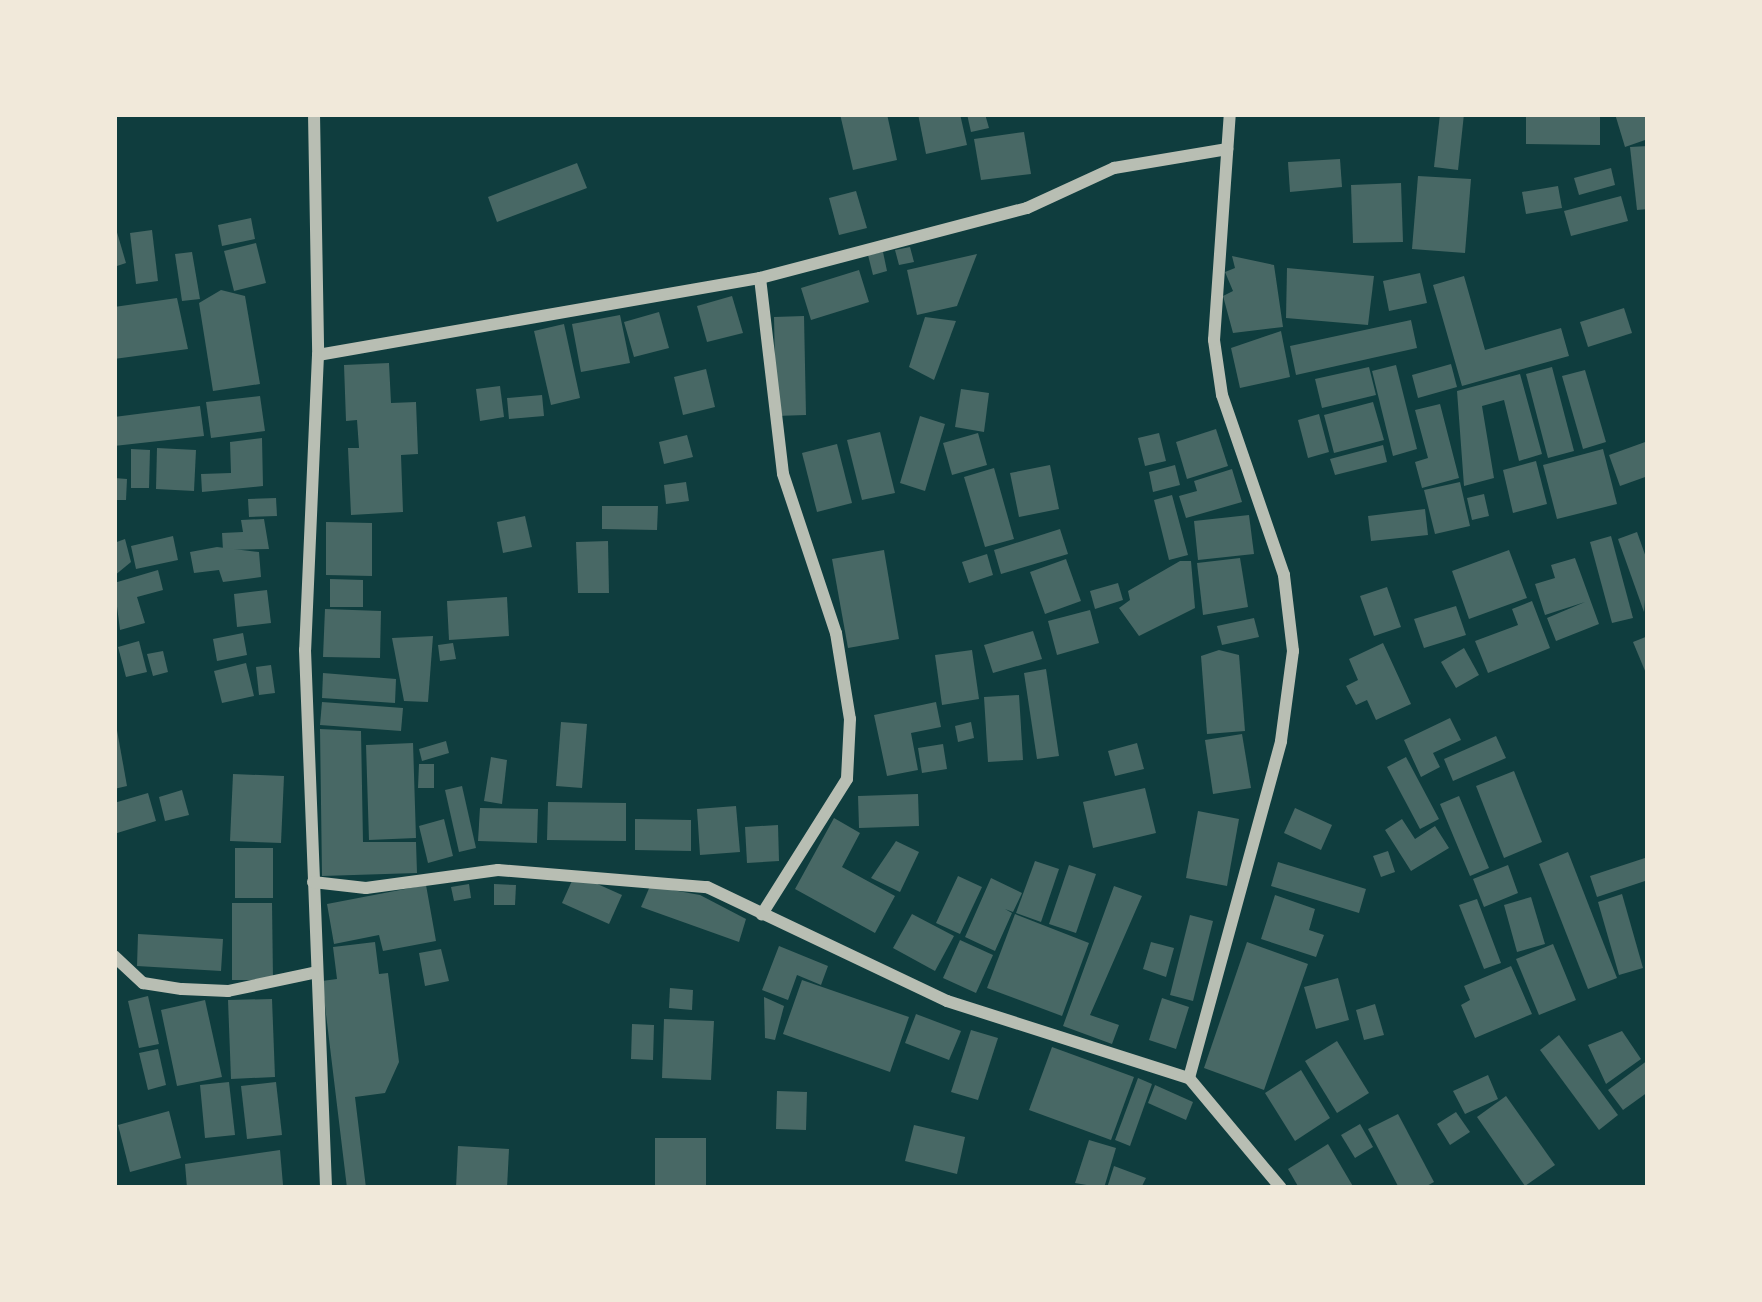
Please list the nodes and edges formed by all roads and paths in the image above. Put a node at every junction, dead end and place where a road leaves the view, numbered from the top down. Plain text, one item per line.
1 (314, 114) edge
2 (1230, 114) edge
3 (1227, 149) junction
4 (760, 278) junction
5 (318, 355) junction
6 (313, 882) junction
7 (763, 914) junction
8 (114, 956) edge
9 (313, 973) junction
10 (1189, 1078) junction
11 (326, 1188) edge
12 (1281, 1188) edge

1 - 5 street
2 - 3 street
3 - 4 street
3 - 10 street
4 - 5 street
4 - 7 street
5 - 6 street
6 - 7 street
6 - 9 street
7 - 10 street
8 - 9 street
9 - 11 street
10 - 12 street

